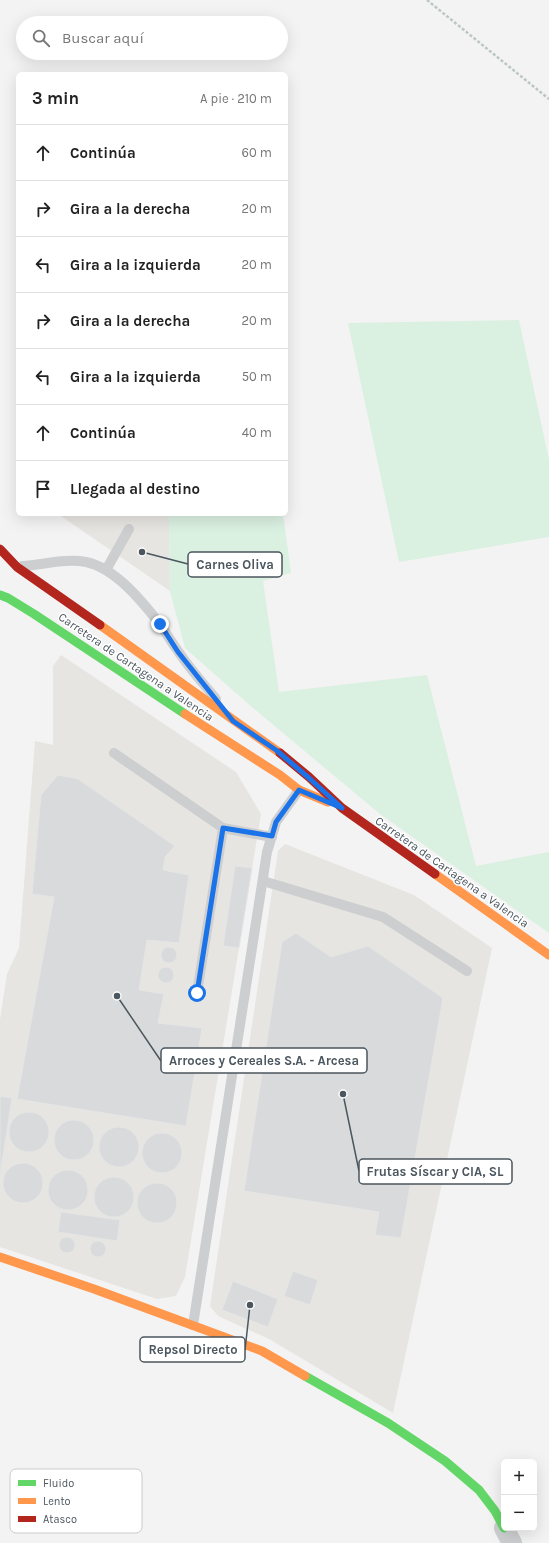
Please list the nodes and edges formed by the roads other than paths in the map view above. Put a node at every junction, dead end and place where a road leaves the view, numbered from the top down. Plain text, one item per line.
1 (129, 529) dead end
2 (0, 549) edge
3 (17, 567) junction
4 (106, 570) junction
5 (0, 595) edge
6 (233, 721) junction
7 (114, 753) dead end
8 (299, 790) junction
9 (342, 808) junction
10 (223, 828) junction
11 (272, 836) junction
12 (263, 881) junction
13 (549, 955) edge
14 (467, 971) dead end
15 (197, 993) dead end
16 (0, 1257) edge
17 (193, 1325) junction
18 (501, 1522) edge
19 (506, 1531) edge
20 (512, 1543) edge

1 - 4 lane
2 - 3 main road, Carretera de Cartagena a Valencia
3 - 4 lane
3 - 6 main road, Carretera de Cartagena a Valencia
4 - 6 lane
5 - 8 main road, Carretera de Cartagena a Valencia
6 - 9 main road, Carretera de Cartagena a Valencia
7 - 10 lane
8 - 9 main road, Carretera de Cartagena a Valencia
8 - 11 lane
9 - 13 main road, Carretera de Cartagena a Valencia
10 - 11 lane
10 - 15 lane
11 - 12 lane
12 - 14 lane
12 - 17 lane
16 - 17 main road
17 - 18 main road
19 - 20 street

